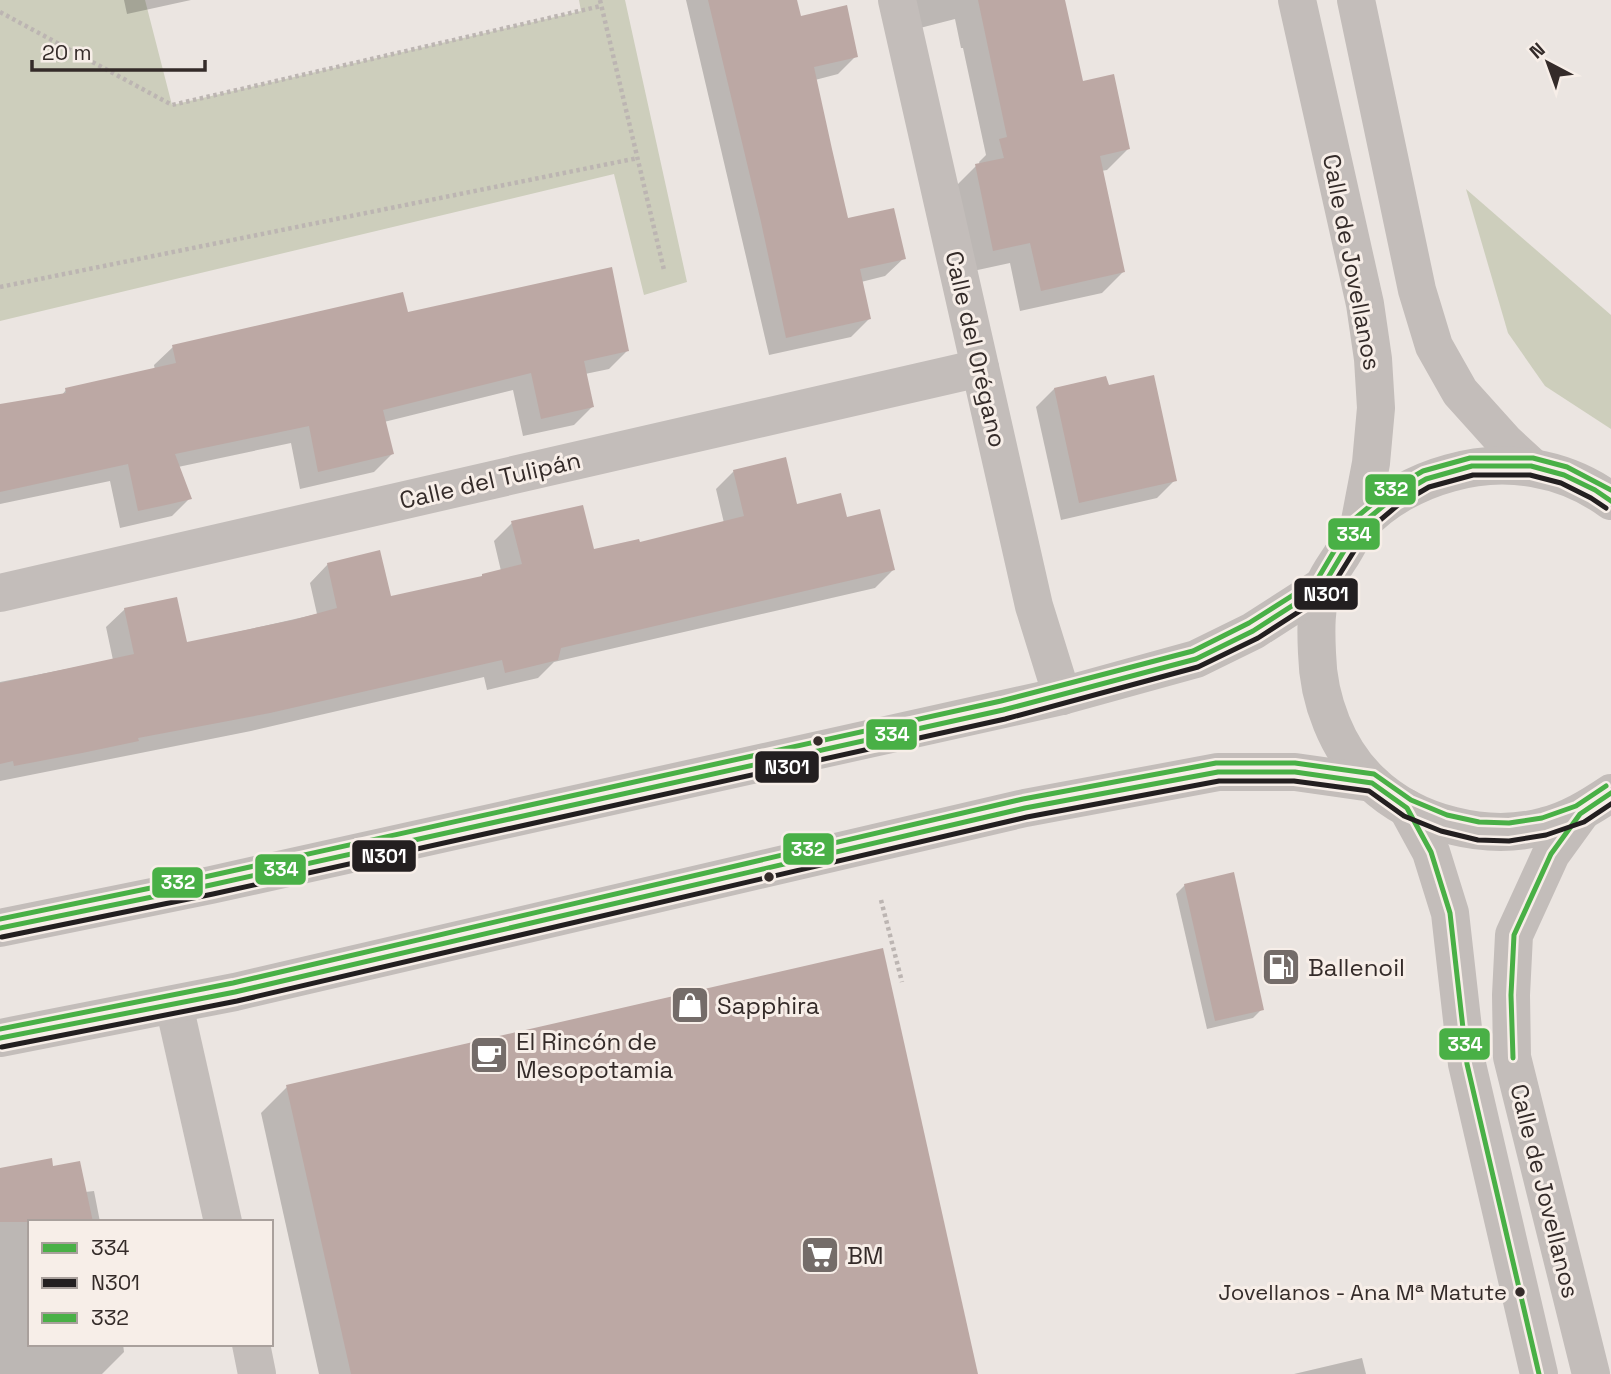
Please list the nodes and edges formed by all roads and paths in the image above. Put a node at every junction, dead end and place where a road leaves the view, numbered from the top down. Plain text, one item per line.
1 (600, 0) edge
2 (897, 0) edge
3 (1297, 0) edge
4 (1356, 0) edge
5 (601, 6) junction
6 (0, 12) edge
7 (638, 158) junction
8 (664, 270) dead end
9 (0, 287) edge
10 (980, 368) junction
11 (1531, 466) junction
12 (1611, 501) edge
13 (1359, 526) junction
14 (1323, 586) junction
15 (0, 593) edge
16 (1062, 696) junction
17 (1372, 783) junction
18 (1611, 793) edge
19 (1407, 808) junction
20 (1580, 814) junction
21 (881, 900) dead end
22 (0, 928) edge
23 (902, 982) dead end
24 (174, 1004) junction
25 (0, 1038) edge
26 (223, 1220) edge
27 (251, 1346) edge
28 (257, 1374) edge
29 (1539, 1374) edge
30 (1591, 1374) edge

1 - 5 path
2 - 10 street, Calle del Orégano
3 - 13 street, Calle de Jovellanos
4 - 11 street
5 - 6 path
5 - 7 path
7 - 8 path
7 - 9 path
10 - 15 street, Calle del Tulipán
10 - 16 street, Calle del Orégano
11 - 12 street
11 - 13 street
13 - 14 street
14 - 16 street
14 - 17 street
16 - 22 street
17 - 19 street
17 - 24 street
18 - 20 street
19 - 20 street
19 - 29 street, Calle de Jovellanos
20 - 30 street, Calle de Jovellanos
21 - 23 path
24 - 25 street
24 - 26 street
27 - 28 street

